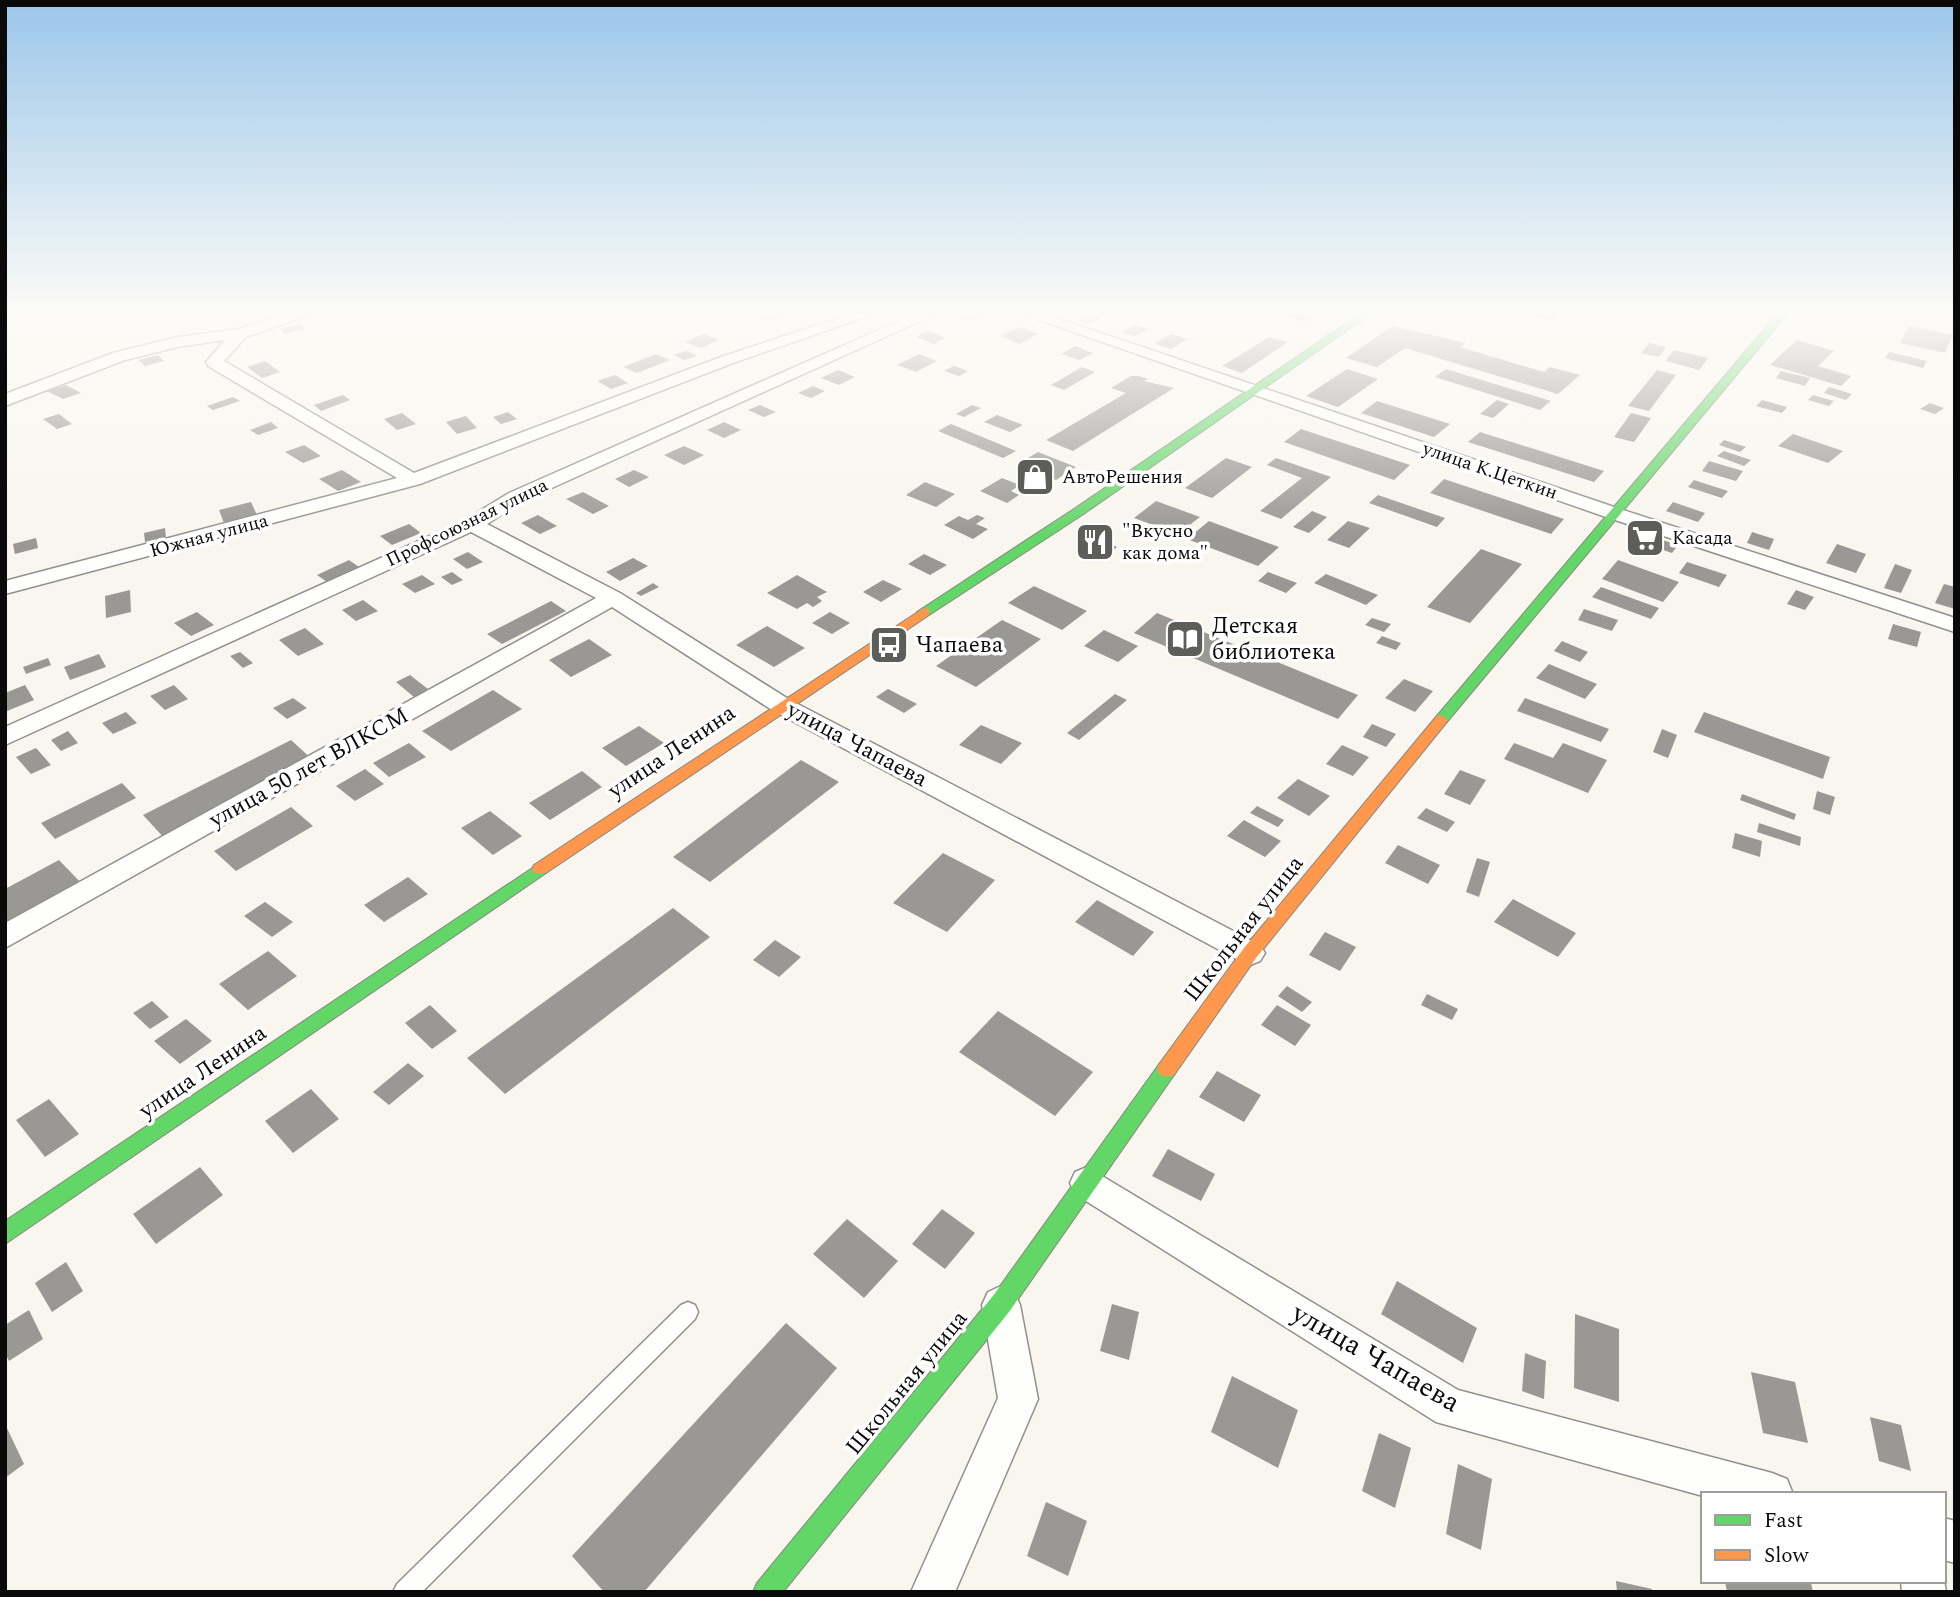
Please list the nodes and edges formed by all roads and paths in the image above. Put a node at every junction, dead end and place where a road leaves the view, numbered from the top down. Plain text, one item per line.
1 (33, 388) edge
2 (257, 388) edge
3 (655, 388) edge
4 (762, 388) edge
5 (1246, 388) edge
6 (1257, 388) edge
7 (1720, 388) edge
8 (1253, 390) junction
9 (5, 401) edge
10 (412, 480) junction
11 (1613, 513) junction
12 (472, 524) junction
13 (5, 588) edge
14 (612, 598) junction
15 (1955, 625) edge
16 (781, 705) junction
17 (5, 737) edge
18 (5, 937) edge
19 (1250, 953) junction
20 (1087, 1183) junction
21 (5, 1234) edge
22 (1001, 1304) junction
23 (688, 1312) dead end
24 (1765, 1492) edge
25 (405, 1592) edge
26 (766, 1592) edge
27 (933, 1592) edge

1 - 9 street
2 - 10 street
3 - 10 street
4 - 12 street, Профсоюзная улица
5 - 8 street, улица К.Цеткин
6 - 8 street, улица Ленина
7 - 11 street, Школьная улица
8 - 11 street, улица К.Цеткин
8 - 16 street, улица Ленина
10 - 13 street, Южная улица
11 - 15 street, улица К.Цеткин
11 - 19 street, Школьная улица
12 - 14 street, улица Чапаева
12 - 17 street, Профсоюзная улица
14 - 16 street, улица Чапаева
14 - 18 street, улица 50 лет ВЛКСМ
16 - 19 street, улица Чапаева
16 - 21 street, улица Ленина
19 - 20 street, Школьная улица
20 - 22 street, Школьная улица
20 - 24 street, улица Чапаева
22 - 26 street, Школьная улица
22 - 27 street
23 - 25 lane

